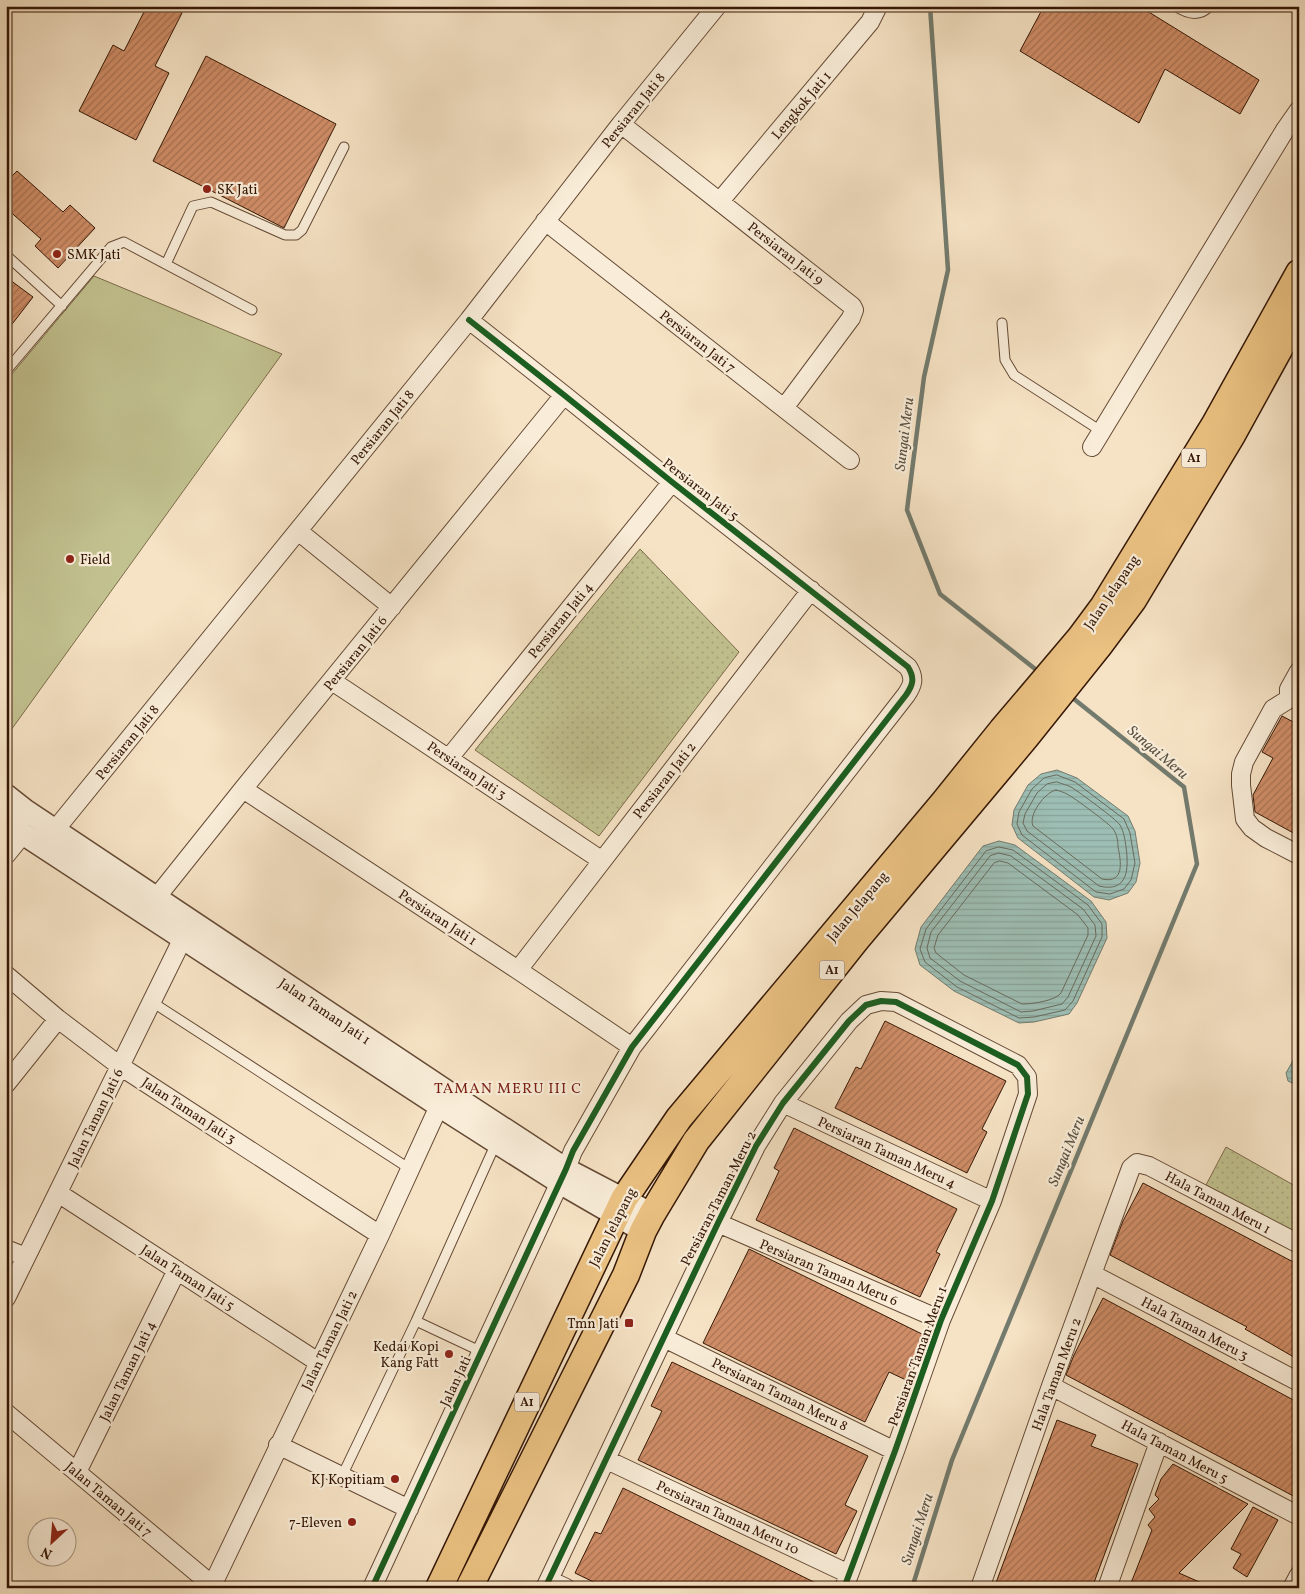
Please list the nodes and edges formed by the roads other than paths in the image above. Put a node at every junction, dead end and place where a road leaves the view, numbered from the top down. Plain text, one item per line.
1 (717, 6) edge
2 (878, 6) edge
3 (1175, 6) edge
4 (1210, 6) edge
5 (1299, 110) edge
6 (621, 124) junction
7 (344, 147) dead end
8 (720, 201) junction
9 (545, 221) junction
10 (6, 255) edge
11 (166, 264) junction
12 (1299, 273) edge
13 (62, 306) junction
14 (252, 310) dead end
15 (1299, 313) edge
16 (469, 320) junction
17 (1002, 323) dead end
18 (6, 371) edge
19 (564, 395) junction
20 (784, 408) junction
21 (1101, 432) junction
22 (1092, 447) dead end
23 (850, 460) dead end
24 (672, 482) junction
25 (298, 531) junction
26 (811, 590) junction
27 (392, 607) junction
28 (1089, 642) junction
29 (1299, 671) edge
30 (914, 679) joint
31 (332, 682) junction
32 (1294, 704) edge
33 (1014, 734) junction
34 (449, 758) junction
35 (243, 789) junction
36 (6, 795) edge
37 (6, 820) edge
38 (40, 836) junction
39 (6, 855) edge
40 (1299, 855) edge
41 (602, 860) junction
42 (150, 906) junction
43 (183, 938) junction
44 (518, 970) junction
45 (6, 975) edge
46 (152, 1002) junction
47 (58, 1019) junction
48 (632, 1047) junction
49 (120, 1066) junction
50 (1027, 1077) joint
51 (6, 1084) edge
52 (443, 1099) junction
53 (783, 1104) junction
54 (497, 1143) junction
55 (1137, 1164) joint
56 (410, 1169) junction
57 (563, 1176) junction
58 (58, 1193) junction
59 (992, 1201) junction
60 (620, 1208) junction
61 (647, 1222) junction
62 (718, 1223) junction
63 (380, 1235) junction
64 (1299, 1244) edge
65 (6, 1249) edge
66 (26, 1257) junction
67 (177, 1270) junction
68 (1092, 1274) junction
69 (6, 1298) edge
70 (941, 1320) junction
71 (416, 1321) junction
72 (664, 1338) junction
73 (482, 1352) junction
74 (318, 1362) junction
75 (1299, 1382) edge
76 (1051, 1386) junction
77 (6, 1413) edge
78 (1159, 1442) junction
79 (278, 1445) junction
80 (895, 1451) junction
81 (607, 1460) junction
82 (77, 1472) junction
83 (342, 1476) junction
84 (409, 1508) junction
85 (1299, 1516) edge
86 (1299, 1575) edge
87 (846, 1581) edge
88 (547, 1584) edge
89 (211, 1586) edge
90 (372, 1588) edge
91 (439, 1588) edge
92 (469, 1588) edge
93 (566, 1588) edge
94 (980, 1588) edge
95 (1107, 1588) edge
96 (1292, 1588) edge

1 - 6 street, Persiaran Jati 8
2 - 8 street, Lengkok Jati 1
3 - 4 lane
5 - 21 street
6 - 8 street, Persiaran Jati 9
6 - 9 street, Persiaran Jati 8
7 - 11 lane
8 - 20 street, Persiaran Jati 9
9 - 16 street, Persiaran Jati 8
9 - 20 street, Persiaran Jati 7
10 - 13 lane
11 - 13 lane
11 - 14 lane
12 - 28 main road, Jalan Jelapang / A1
13 - 18 lane
15 - 28 main road, Jalan Jelapang / A1
16 - 19 street, Persiaran Jati 5
16 - 25 street, Persiaran Jati 8
17 - 21 lane
19 - 24 street, Persiaran Jati 5
19 - 27 street, Persiaran Jati 6
20 - 23 street, Persiaran Jati 7
21 - 22 street
24 - 26 street, Persiaran Jati 5
24 - 34 street, Persiaran Jati 4
25 - 27 street
25 - 38 street, Persiaran Jati 8
26 - 30 street, Persiaran Jati 5
26 - 41 street, Persiaran Jati 2
27 - 31 street, Persiaran Jati 6
28 - 33 main road, Jalan Jelapang / A1
29 - 32 street
30 - 48 street, Jalan Jati
31 - 34 street, Persiaran Jati 3
31 - 35 street, Persiaran Jati 6
32 - 40 street
33 - 60 main road, Jalan Jelapang / A1
33 - 61 main road, Jalan Jelapang / A1
34 - 41 street, Persiaran Jati 3
35 - 42 street, Persiaran Jati 6
35 - 44 street, Persiaran Jati 1
36 - 38 street, Jalan Taman Jati 1
37 - 38 street, Jalan Taman Jati 1
38 - 39 street, Persiaran Jati 8
38 - 42 street, Jalan Taman Jati 1
41 - 44 street, Persiaran Jati 2
42 - 43 street, Jalan Taman Jati 1
42 - 52 street, Jalan Taman Jati 1
43 - 46 street, Jalan Taman Jati 6
43 - 52 street, Jalan Taman Jati 1
44 - 48 street, Persiaran Jati 1
45 - 47 street, Jalan Taman Jati 3
46 - 49 street, Jalan Taman Jati 6
46 - 56 lane
47 - 49 street, Jalan Taman Jati 3
47 - 51 street
48 - 57 street, Jalan Jati
49 - 58 street, Jalan Taman Jati 6
49 - 63 street, Jalan Taman Jati 3
50 - 53 street, Persiaran Taman Meru 2
50 - 59 street, Persiaran Taman Meru 1
52 - 54 street, Jalan Taman Jati 1
52 - 56 street, Jalan Taman Jati 2
52 - 57 street, Jalan Taman Jati 1
53 - 59 street, Persiaran Taman Meru 4
53 - 62 street, Persiaran Taman Meru 2
54 - 57 street, Jalan Taman Jati 1
54 - 71 lane
55 - 64 street, Hala Taman Meru 1
55 - 68 street, Hala Taman Meru 2
56 - 63 street, Jalan Taman Jati 2
57 - 60 street, Jalan Taman Jati 1
57 - 73 street, Jalan Jati
58 - 66 street, Jalan Taman Jati 6
58 - 67 street, Jalan Taman Jati 5
59 - 70 street, Persiaran Taman Meru 1
60 - 61 street, Jalan Taman Jati 1
60 - 91 main road, Jalan Jelapang / A1
61 - 92 main road, Jalan Jelapang / A1
62 - 70 street, Persiaran Taman Meru 6
62 - 72 street, Persiaran Taman Meru 2
63 - 74 street, Jalan Taman Jati 2
65 - 66 street
66 - 69 street, Jalan Taman Jati 6
67 - 74 street, Jalan Taman Jati 5
67 - 82 street, Jalan Taman Jati 4
68 - 75 street, Hala Taman Meru 3
68 - 76 street, Hala Taman Meru 2
70 - 80 street, Persiaran Taman Meru 1
71 - 73 lane
71 - 83 lane
72 - 80 street, Persiaran Taman Meru 8
72 - 81 street, Persiaran Taman Meru 2
73 - 84 street, Jalan Jati
74 - 79 street, Jalan Taman Jati 2
76 - 78 street, Hala Taman Meru 5
76 - 94 street, Hala Taman Meru 2
77 - 82 street, Jalan Taman Jati 7
78 - 85 street, Hala Taman Meru 5
78 - 95 street
79 - 83 street
79 - 89 street, Jalan Taman Jati 2
80 - 87 street, Persiaran Taman Meru 1
81 - 87 street, Persiaran Taman Meru 10
81 - 88 street, Persiaran Taman Meru 2
82 - 89 street, Jalan Taman Jati 7
83 - 84 street
84 - 90 street, Jalan Jati
86 - 96 street
88 - 93 street

